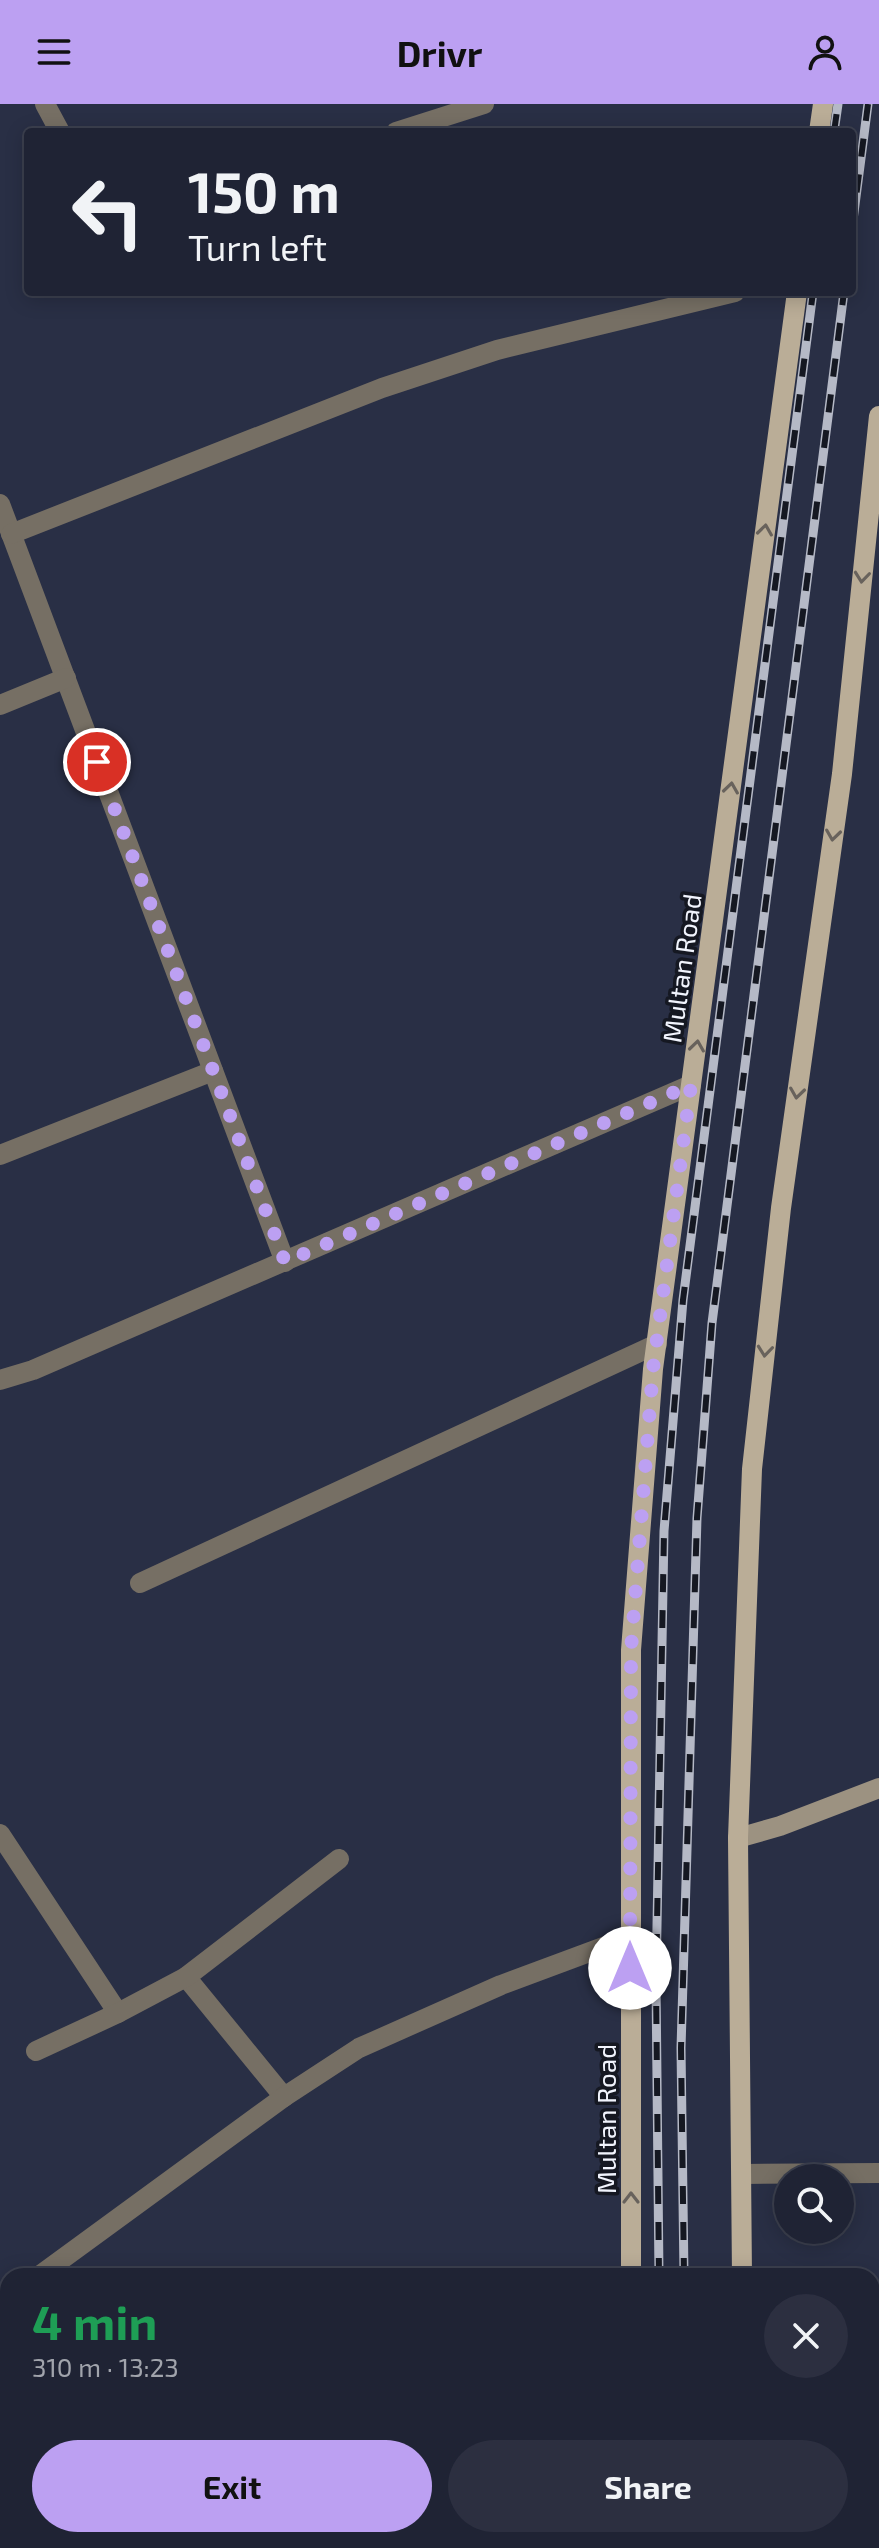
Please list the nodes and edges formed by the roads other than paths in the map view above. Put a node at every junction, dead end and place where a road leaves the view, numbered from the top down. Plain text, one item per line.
1 (45, 104) edge
2 (484, 104) edge
3 (823, 104) edge
4 (58, 128) edge
5 (409, 128) edge
6 (820, 128) edge
7 (719, 296) edge
8 (796, 296) edge
9 (879, 416) edge
10 (1, 510) edge
11 (11, 534) junction
12 (66, 678) junction
13 (0, 705) edge
14 (213, 1071) junction
15 (691, 1085) junction
16 (0, 1155) edge
17 (285, 1262) junction
18 (657, 1344) junction
19 (0, 1380) edge
20 (140, 1583) dead end
21 (879, 1788) edge
22 (0, 1834) edge
23 (738, 1838) junction
24 (339, 1859) dead end
25 (630, 1937) junction
26 (186, 1977) junction
27 (118, 2013) junction
28 (36, 2051) dead end
29 (284, 2097) junction
30 (879, 2173) edge
31 (742, 2174) junction
32 (50, 2268) edge
33 (631, 2268) edge
34 (742, 2268) edge

1 - 4 street
2 - 5 street
3 - 6 main road
7 - 11 street
15 -> 8 main road, Multan Road
9 -> 23 main road
10 - 11 street
11 - 12 street
12 - 13 street
12 - 14 street
14 - 16 street
14 - 17 street
15 - 17 street
15 - 18 main road, Multan Road
17 - 19 street
18 - 20 street
18 - 25 main road, Multan Road
21 - 23 street
22 - 27 street
23 - 31 main road
24 - 26 street
25 - 29 street
33 -> 25 main road, Multan Road
26 - 27 street
26 - 29 street
27 - 28 street
29 - 32 street
30 - 31 street
31 - 34 main road

